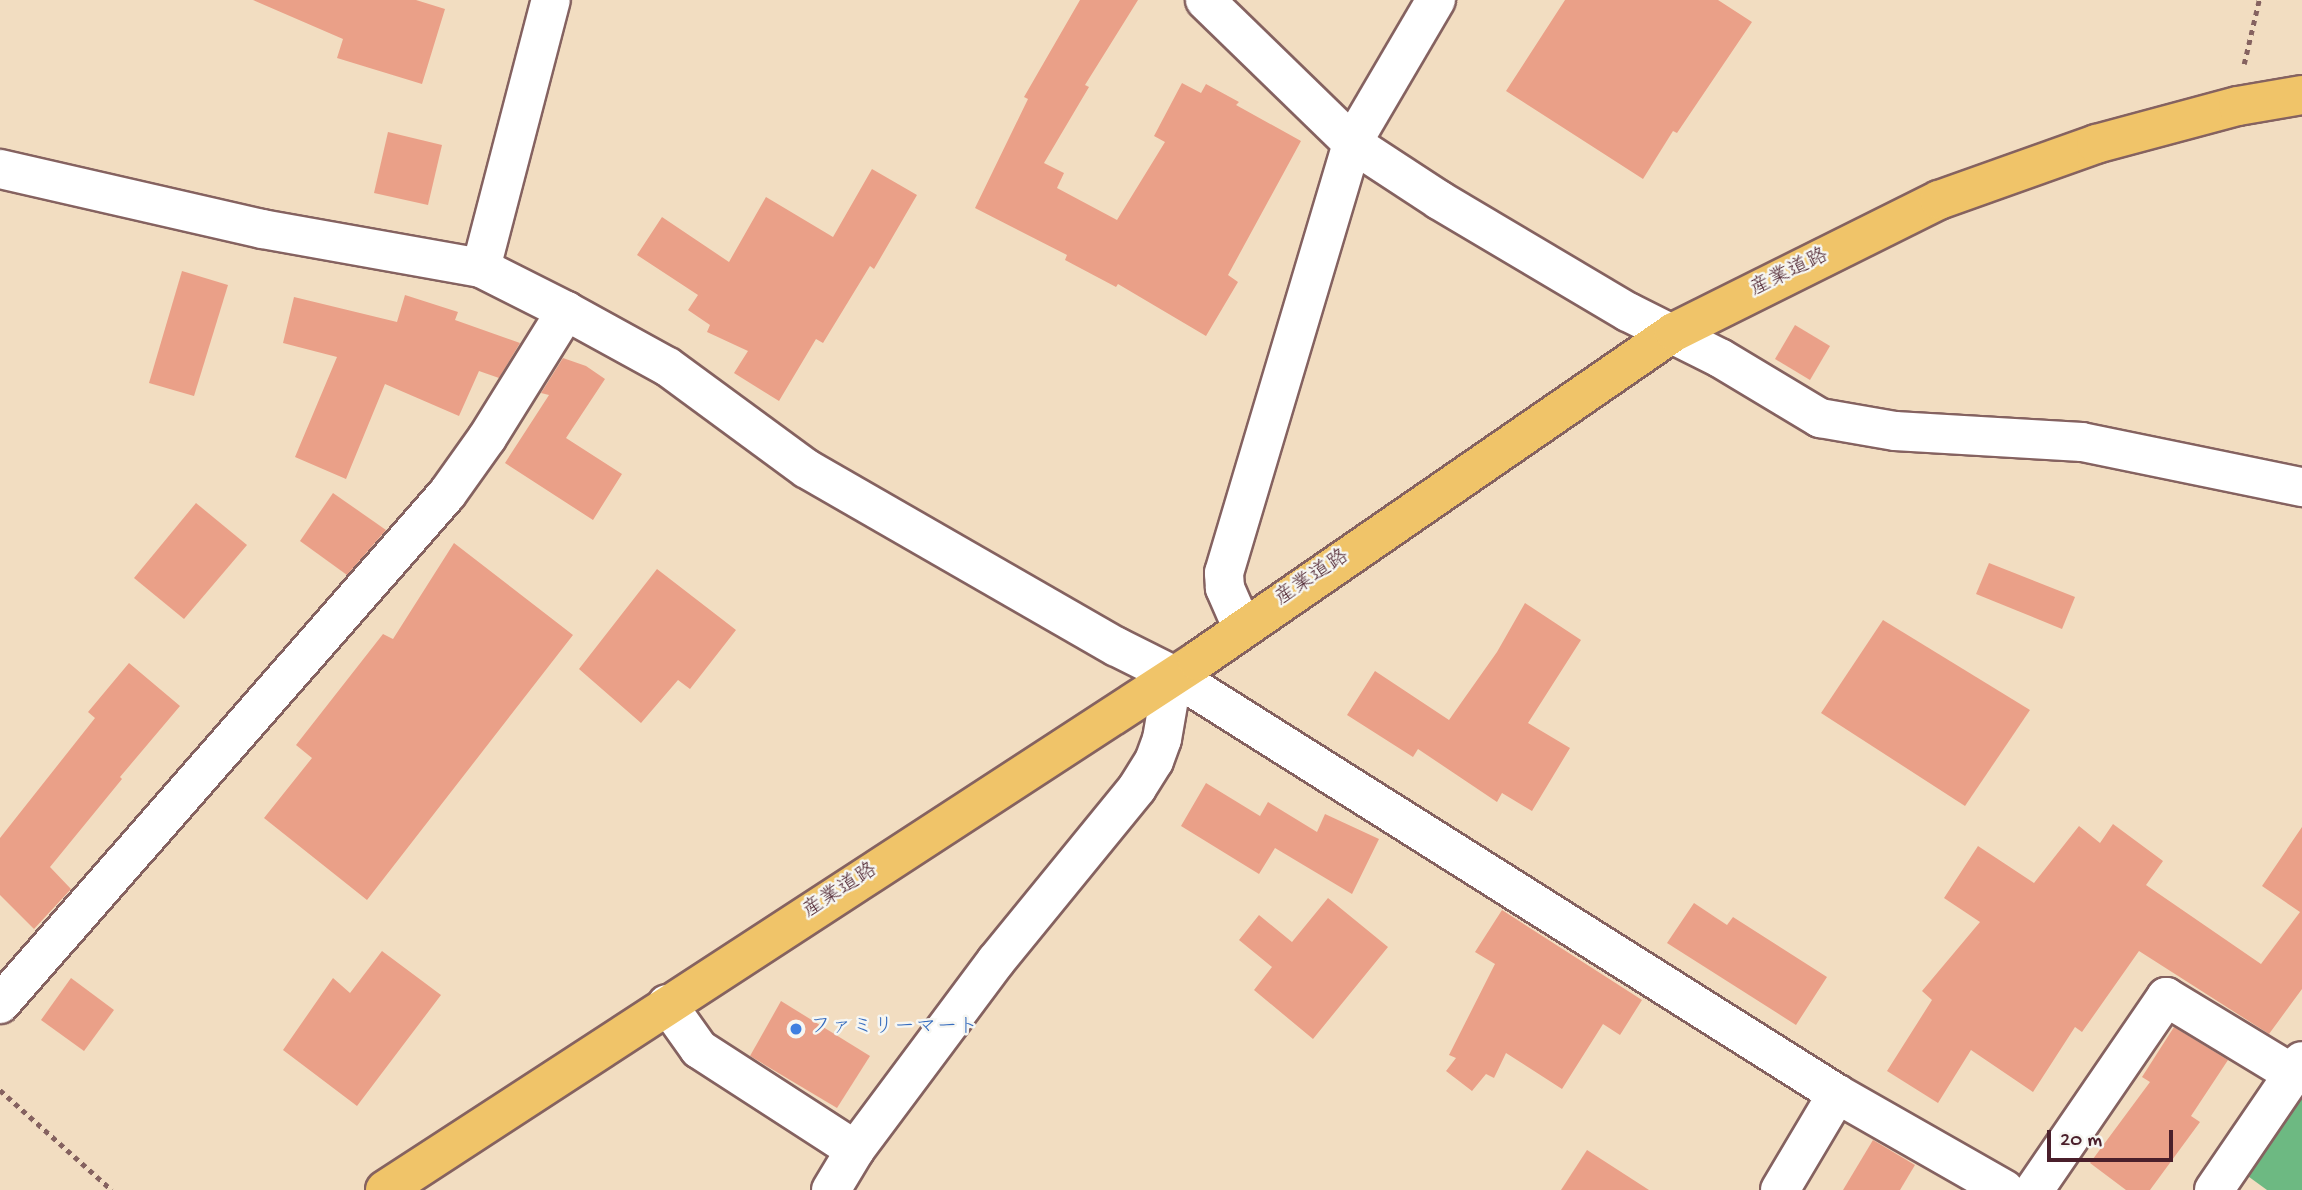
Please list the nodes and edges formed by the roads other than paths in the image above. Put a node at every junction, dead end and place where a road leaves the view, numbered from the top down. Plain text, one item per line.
1 (551, 0) edge
2 (1205, 0) edge
3 (1436, 0) edge
4 (2302, 94) edge
5 (1352, 143) junction
6 (0, 169) edge
7 (481, 268) junction
8 (566, 311) junction
9 (1674, 332) junction
10 (2302, 487) edge
11 (1242, 627) junction
12 (1173, 676) junction
13 (0, 1004) edge
14 (667, 1004) junction
15 (2297, 1068) edge
16 (1837, 1094) junction
17 (855, 1150) junction
18 (384, 1190) edge
19 (831, 1190) edge
20 (1780, 1190) edge
21 (2005, 1190) edge
22 (2034, 1190) edge
23 (2214, 1190) edge

1 - 7 street
2 - 5 street
3 - 5 street
4 - 9 main road, 産業道路
5 - 9 street
5 - 11 street
6 - 7 street
7 - 8 street
8 - 12 street
8 - 13 street
9 - 10 street
9 - 11 main road, 産業道路
11 - 12 main road, 産業道路
12 - 14 main road, 産業道路
12 - 16 street
12 - 17 street
14 - 17 street
14 - 18 main road, 産業道路
15 - 22 street
15 - 23 street
16 - 20 street
16 - 21 street
17 - 19 street

